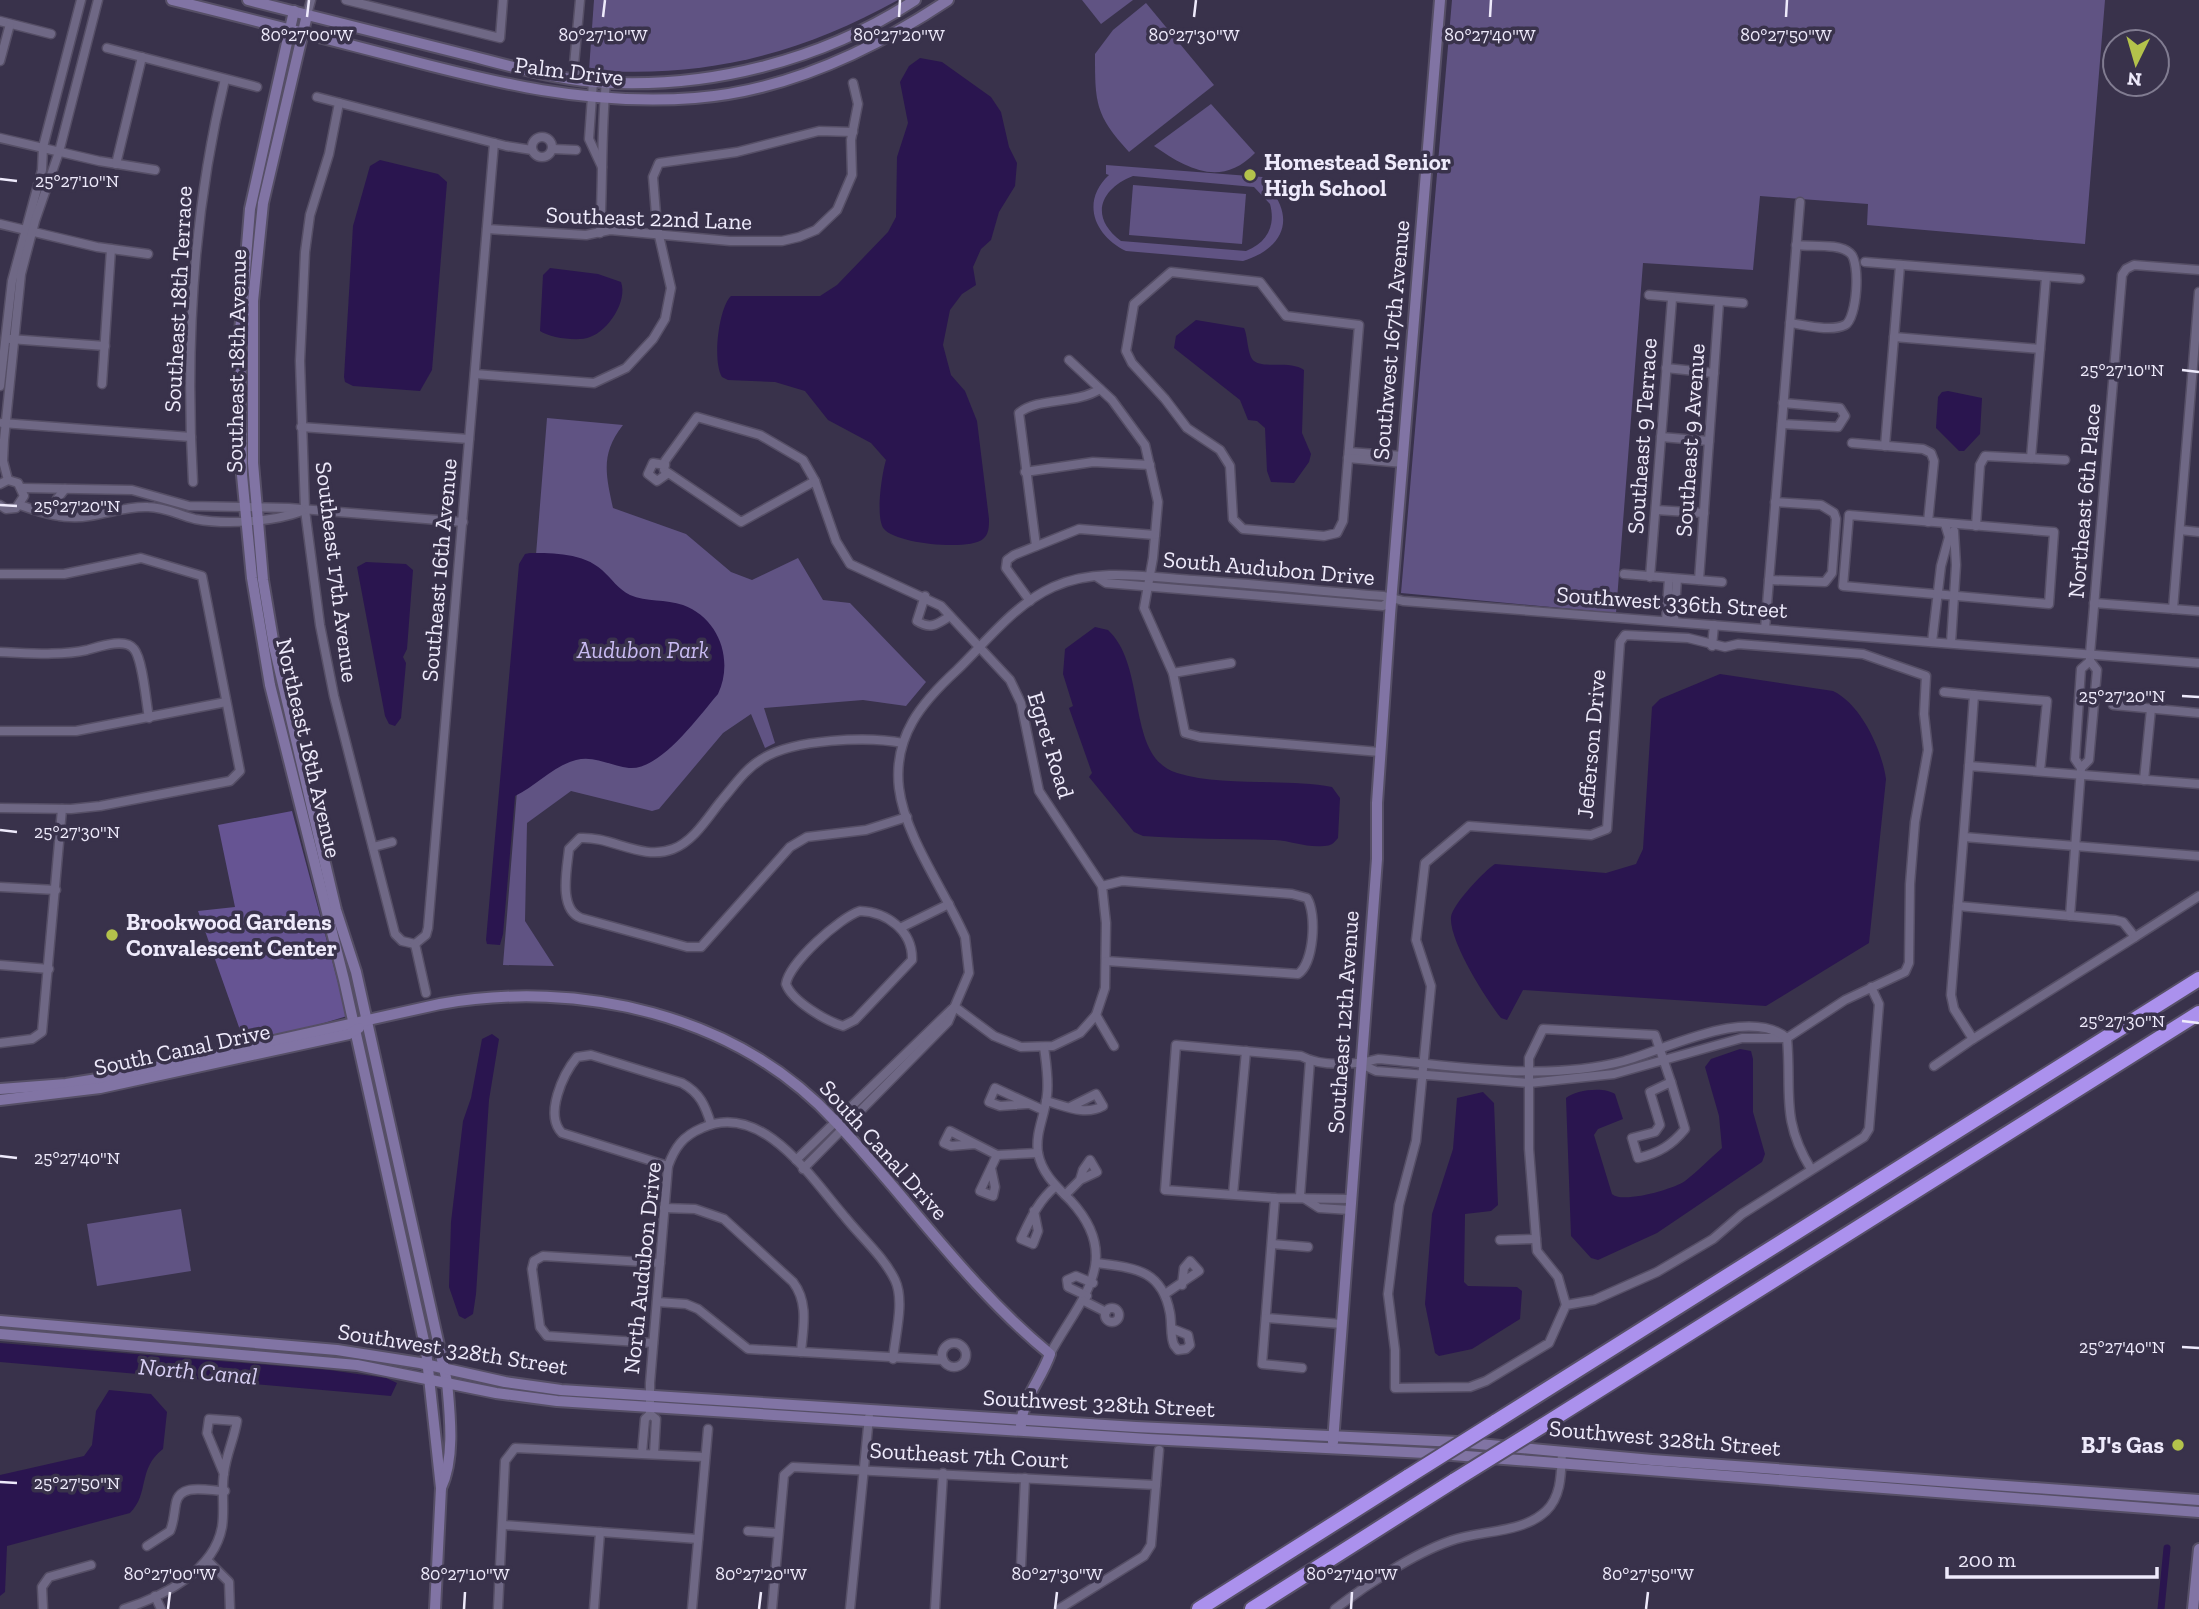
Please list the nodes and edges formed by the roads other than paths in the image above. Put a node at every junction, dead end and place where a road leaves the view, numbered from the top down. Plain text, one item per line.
1 (81, 0) edge
2 (98, 0) edge
3 (172, 0) edge
4 (248, 0) edge
5 (311, 0) edge
6 (346, 0) edge
7 (580, 0) edge
8 (915, 0) edge
9 (948, 0) edge
10 (1440, 0) edge
11 (500, 1) edge
12 (373, 3) edge
13 (296, 6) edge
14 (307, 15) junction
15 (0, 21) edge
16 (10, 23) junction
17 (296, 30) junction
18 (51, 34) dead end
19 (107, 48) dead end
20 (142, 57) junction
21 (0, 61) edge
22 (574, 65) junction
23 (565, 77) junction
24 (225, 79) junction
25 (580, 80) junction
26 (593, 82) junction
27 (606, 82) junction
28 (853, 83) dead end
29 (257, 87) dead end
30 (317, 97) dead end
31 (592, 99) junction
32 (605, 100) junction
33 (340, 103) junction
34 (48, 126) junction
35 (65, 130) junction
36 (853, 132) junction
37 (0, 138) edge
38 (494, 143) junction
39 (43, 147) junction
40 (532, 149) junction
41 (553, 149) junction
42 (576, 150) dead end
43 (59, 152) junction
44 (116, 164) junction
45 (604, 169) junction
46 (155, 170) dead end
47 (1800, 202) dead end
48 (0, 224) edge
49 (487, 229) junction
50 (28, 230) junction
51 (600, 233) junction
52 (660, 234) junction
53 (1796, 246) junction
54 (111, 249) junction
55 (148, 254) dead end
56 (1865, 262) dead end
57 (1900, 265) junction
58 (2199, 270) edge
59 (2046, 277) junction
60 (2080, 279) dead end
61 (2199, 292) edge
62 (1649, 295) dead end
63 (1672, 299) junction
64 (1719, 302) junction
65 (1744, 303) dead end
66 (1790, 323) junction
67 (1894, 337) junction
68 (8, 339) junction
69 (105, 346) junction
70 (2040, 349) junction
71 (2197, 349) edge
72 (1069, 360) dead end
73 (1666, 368) junction
74 (1714, 373) junction
75 (475, 374) junction
76 (102, 384) dead end
77 (0, 386) edge
78 (1100, 389) junction
79 (1783, 403) junction
80 (3, 423) edge
81 (1782, 424) junction
82 (301, 427) junction
83 (2189, 429) junction
84 (2199, 430) edge
85 (191, 437) junction
86 (1661, 437) junction
87 (469, 439) junction
88 (1709, 442) junction
89 (1852, 443) dead end
90 (1885, 446) junction
91 (1348, 455) junction
92 (2031, 458) junction
93 (1403, 459) junction
94 (2064, 460) dead end
95 (1150, 465) junction
96 (1025, 472) junction
97 (815, 481) junction
98 (4, 482) edge
99 (193, 482) dead end
100 (23, 488) junction
101 (65, 489) junction
102 (1775, 502) junction
103 (20, 505) junction
104 (250, 507) junction
105 (1, 509) edge
106 (305, 510) junction
107 (1656, 510) junction
108 (1704, 513) junction
109 (60, 516) junction
110 (251, 519) junction
111 (463, 522) junction
112 (1928, 522) junction
113 (1945, 524) junction
114 (1959, 525) junction
115 (1976, 526) junction
116 (2180, 530) junction
117 (2199, 532) edge
118 (1155, 535) junction
119 (1036, 546) junction
120 (1943, 556) junction
121 (1955, 558) junction
122 (0, 574) edge
123 (1624, 574) dead end
124 (1650, 577) junction
125 (1673, 578) junction
126 (1699, 580) junction
127 (1769, 580) junction
128 (1148, 581) junction
129 (1722, 582) dead end
130 (1938, 594) junction
131 (925, 596) junction
132 (1953, 596) junction
133 (1391, 600) junction
134 (1030, 601) junction
135 (2094, 603) junction
136 (2173, 609) junction
137 (2199, 611) edge
138 (950, 616) junction
139 (1670, 621) junction
140 (1714, 625) junction
141 (1765, 629) junction
142 (1932, 642) junction
143 (1951, 643) junction
144 (1712, 646) junction
145 (980, 648) junction
146 (0, 652) edge
147 (2090, 657) junction
148 (1231, 663) dead end
149 (2199, 663) edge
150 (1173, 673) junction
151 (1944, 692) dead end
152 (1974, 695) junction
153 (226, 702) junction
154 (2113, 705) dead end
155 (2151, 709) junction
156 (2199, 713) edge
157 (149, 718) junction
158 (0, 731) edge
159 (2076, 737) junction
160 (2091, 738) junction
161 (903, 743) junction
162 (1380, 752) junction
163 (1969, 766) junction
164 (2040, 771) junction
165 (2081, 772) junction
166 (2144, 780) junction
167 (2199, 784) edge
168 (0, 808) edge
169 (62, 809) junction
170 (907, 817) junction
171 (1964, 836) junction
172 (392, 842) dead end
173 (2076, 846) junction
174 (373, 847) junction
175 (2199, 856) edge
176 (1102, 886) junction
177 (0, 887) edge
178 (56, 890) junction
179 (2199, 896) edge
180 (949, 904) junction
181 (1958, 906) junction
182 (2070, 916) junction
183 (900, 928) junction
184 (2135, 937) junction
185 (415, 944) junction
186 (1106, 961) junction
187 (0, 965) edge
188 (49, 969) junction
189 (2199, 979) edge
190 (1871, 987) junction
191 (426, 993) dead end
192 (955, 1007) junction
193 (2199, 1013) edge
194 (1096, 1015) junction
195 (367, 1020) junction
196 (354, 1028) junction
197 (1787, 1038) junction
198 (1973, 1039) junction
199 (0, 1043) edge
200 (1114, 1046) dead end
201 (1044, 1047) junction
202 (1661, 1049) junction
203 (1246, 1051) junction
204 (1310, 1060) junction
205 (1664, 1062) junction
206 (1423, 1063) junction
207 (1362, 1064) junction
208 (1934, 1066) dead end
209 (1529, 1071) junction
210 (1422, 1074) junction
211 (1671, 1082) junction
212 (1529, 1083) junction
213 (0, 1089) edge
214 (0, 1100) edge
215 (1027, 1104) dead end
216 (1045, 1105) junction
217 (1070, 1107) dead end
218 (711, 1124) junction
219 (839, 1125) junction
220 (975, 1144) dead end
221 (1038, 1153) junction
222 (383, 1155) junction
223 (997, 1155) junction
224 (796, 1160) junction
225 (400, 1164) junction
226 (668, 1166) junction
227 (991, 1168) dead end
228 (803, 1169) junction
229 (1811, 1169) junction
230 (1080, 1180) dead end
231 (1056, 1186) junction
232 (1233, 1194) junction
233 (1065, 1195) junction
234 (1300, 1196) junction
235 (1275, 1198) junction
236 (1350, 1204) junction
237 (664, 1208) junction
238 (1034, 1211) dead end
239 (416, 1233) junction
240 (1536, 1239) junction
241 (1500, 1240) dead end
242 (1272, 1244) junction
243 (1308, 1247) dead end
244 (405, 1251) junction
245 (660, 1263) junction
246 (1096, 1263) junction
247 (1093, 1283) junction
248 (1182, 1285) dead end
249 (1165, 1294) junction
250 (1086, 1298) junction
251 (657, 1302) junction
252 (1566, 1306) junction
253 (1106, 1312) dead end
254 (1266, 1318) junction
255 (0, 1321) edge
256 (1342, 1324) junction
257 (1173, 1329) dead end
258 (0, 1334) edge
259 (225, 1341) junction
260 (653, 1343) junction
261 (217, 1352) junction
262 (801, 1352) junction
263 (1051, 1354) junction
264 (893, 1359) junction
265 (943, 1360) dead end
266 (428, 1365) junction
267 (1302, 1368) dead end
268 (444, 1370) junction
269 (430, 1378) junction
270 (447, 1382) junction
271 (650, 1405) junction
272 (433, 1408) junction
273 (449, 1408) junction
274 (869, 1415) junction
275 (1021, 1425) junction
276 (708, 1429) dead end
277 (1333, 1442) junction
278 (1158, 1450) dead end
279 (1562, 1451) junction
280 (642, 1453) junction
281 (654, 1454) junction
282 (705, 1457) junction
283 (1561, 1463) junction
284 (863, 1469) junction
285 (943, 1473) junction
286 (224, 1474) junction
287 (1025, 1478) junction
288 (1156, 1485) junction
289 (441, 1488) junction
290 (225, 1491) junction
291 (2199, 1500) edge
292 (2199, 1512) edge
293 (503, 1525) junction
294 (748, 1531) dead end
295 (600, 1532) junction
296 (778, 1533) junction
297 (698, 1539) junction
298 (147, 1546) dead end
299 (2199, 1549) edge
300 (208, 1560) junction
301 (91, 1565) dead end
302 (1021, 1567) dead end
303 (155, 1596) junction
304 (43, 1609) edge
305 (124, 1609) edge
306 (160, 1609) edge
307 (230, 1609) edge
308 (435, 1609) edge
309 (498, 1609) edge
310 (594, 1609) edge
311 (692, 1609) edge
312 (772, 1609) edge
313 (850, 1609) edge
314 (935, 1609) edge
315 (1059, 1609) edge
316 (1199, 1609) edge
317 (1252, 1609) edge
318 (1335, 1609) edge
319 (2193, 1609) edge

1 - 34 street
2 - 35 street
3 - 17 street, Palm Drive
4 - 13 street, Palm Drive
5 - 14 street
6 - 12 street
7 - 22 street
8 - 27 street, Palm Drive
9 - 32 street, Palm Drive
10 - 93 street, Southwest 167th Avenue
11 - 12 street
13 - 14 street, Palm Drive
13 - 17 street, Northeast 18th Avenue
14 - 17 street
14 - 23 street, Palm Drive
15 - 16 street
16 - 18 street
16 - 21 street
17 - 31 street, Palm Drive
17 - 104 street, Northeast 18th Avenue
19 - 20 street
20 - 24 street
20 - 44 street
22 - 23 street
22 - 25 street
23 - 25 street, Palm Drive
24 - 29 street
24 - 85 street, Southeast 18th Terrace
25 - 26 street, Palm Drive
26 - 27 street, Palm Drive
26 - 31 street
27 - 32 street
28 - 36 street, Southeast 22nd Lane
30 - 33 street
31 - 32 street, Palm Drive
31 - 45 street
32 - 45 street
33 - 38 street
33 - 82 street, Southeast 17th Avenue
34 - 35 street
34 - 39 street
35 - 43 street
36 - 52 street, Southeast 22nd Lane
36 - 52 street
37 - 39 street
38 - 40 street
38 - 49 street, Southeast 16th Avenue
39 - 43 street
39 - 50 street
40 - 41 street
40 - 41 street
41 - 42 street
43 - 44 street
43 - 50 street
44 - 46 street
45 - 51 street
47 - 53 street
48 - 50 street
49 - 51 street, Southeast 22nd Lane
49 - 75 street, Southeast 16th Avenue
50 - 54 street
50 - 68 street
51 - 52 street, Southeast 22nd Lane
52 - 75 street
53 - 66 street
53 - 66 street
54 - 55 street
54 - 69 street
56 - 57 street
57 - 59 street
57 - 67 street
58 - 135 street, Northeast 6th Place
59 - 60 street
59 - 70 street
61 - 71 street
62 - 63 street
63 - 64 street
63 - 73 street, Southeast 9 Terrace
64 - 65 street
64 - 74 street, Southeast 9 Avenue
66 - 79 street
67 - 70 street
67 - 90 street
68 - 69 street
68 - 77 street
68 - 80 street
69 - 76 street
70 - 92 street
71 - 83 street
72 - 78 street
73 - 74 street
73 - 86 street, Southeast 9 Terrace
74 - 88 street, Southeast 9 Avenue
75 - 87 street, Southeast 16th Avenue
78 - 95 street
78 - 96 street
79 - 81 street
79 - 81 street
80 - 85 street
80 - 98 street
81 - 102 street
82 - 87 street
82 - 106 street, Southeast 17th Avenue
83 - 84 street
83 - 116 street
85 - 99 street, Southeast 18th Terrace
86 - 88 street
86 - 107 street, Southeast 9 Terrace
87 - 111 street, Southeast 16th Avenue
88 - 108 street, Southeast 9 Avenue
89 - 90 street
90 - 112 street
91 - 91 street
91 - 93 street
92 - 94 street
92 - 115 street
93 - 133 street, Southwest 167th Avenue
95 - 96 street
95 - 118 street
96 - 119 street
97 - 97 street, Egret Road
97 - 131 street, Egret Road
98 - 100 street
100 - 101 street
100 - 103 street
101 - 104 street
101 - 109 street
102 - 127 street
102 - 127 street
103 - 105 street
103 - 109 street
104 - 106 street
104 - 110 street, Northeast 18th Avenue
106 - 110 street
106 - 111 street
106 - 174 street, Southeast 17th Avenue
107 - 108 street
107 - 124 street, Southeast 9 Terrace
108 - 126 street, Southeast 9 Avenue
109 - 110 street
110 - 195 street, Northeast 18th Avenue
110 - 196 street, Northeast 18th Avenue
111 - 185 street, Southeast 16th Avenue
112 - 113 street
112 - 130 street
113 - 114 street
113 - 120 street
114 - 115 street
114 - 121 street
115 - 132 street
116 - 117 street
116 - 136 street
118 - 119 street
118 - 128 street
119 - 134 street
120 - 121 street
120 - 130 street
121 - 132 street
122 - 153 street
123 - 124 street
124 - 125 street
125 - 126 street
125 - 139 street
126 - 129 street
127 - 141 street
128 - 133 street, South Audubon Drive
128 - 134 street, South Audubon Drive
128 - 150 street
130 - 132 street
130 - 142 street
131 - 138 street, Egret Road
131 - 138 street
132 - 143 street
133 - 139 street, Southwest 336th Street
133 - 162 street, Southeast 12th Avenue
134 - 145 street, South Audubon Drive
135 - 136 street
135 - 147 street, Northeast 6th Place
136 - 137 street
138 - 145 street, Egret Road
139 - 140 street, Southwest 336th Street
140 - 141 street, Southwest 336th Street
140 - 144 street
141 - 142 street, Southwest 336th Street
142 - 143 street, Southwest 336th Street
143 - 147 street, Southwest 336th Street
144 - 190 street
144 - 206 street, Jefferson Drive
145 - 161 street, South Audubon Drive
145 - 176 street, Egret Road
146 - 157 street
147 - 149 street, Southwest 336th Street
147 - 159 street
147 - 160 street
148 - 150 street
150 - 162 street
151 - 152 street
152 - 163 street
152 - 164 street
153 - 157 street
153 - 169 street
154 - 155 street
155 - 156 street
155 - 166 street
157 - 158 street
159 - 160 street
159 - 165 street
160 - 165 street
161 - 170 street, South Audubon Drive
161 - 170 street
162 - 207 street, Southeast 12th Avenue
163 - 164 street
163 - 171 street
164 - 165 street
165 - 166 street
165 - 173 street
166 - 167 street
168 - 169 street
169 - 178 street
170 - 180 street, South Audubon Drive
171 - 173 street
171 - 181 street
172 - 174 street
173 - 175 street
173 - 182 street
174 - 185 street, Southeast 17th Avenue
176 - 186 street
176 - 186 street
177 - 178 street
178 - 188 street
179 - 184 street
180 - 183 street
180 - 192 street, South Audubon Drive
181 - 182 street
181 - 198 street
182 - 184 street
183 - 183 street
184 - 198 street
185 - 191 street
186 - 194 street
187 - 188 street
188 - 199 street
189 - 316 highway, bridge
190 - 197 street
190 - 229 street
192 - 201 street
192 - 219 street, South Audubon Drive
193 - 317 highway, bridge
194 - 200 street
194 - 201 street
195 - 196 street, South Canal Drive
195 - 219 street, South Canal Drive
195 - 225 street, Northeast 18th Avenue
196 - 213 street, South Canal Drive
196 - 214 street, South Canal Drive
196 - 222 street, Northeast 18th Avenue
197 - 202 street
197 - 205 street
197 - 229 street
198 - 208 street
201 - 216 street
202 - 205 street
202 - 209 street
202 - 209 street
203 - 204 street
203 - 232 street
203 - 232 street
204 - 207 street
204 - 234 street
205 - 211 street
205 - 212 street
206 - 207 street
206 - 209 street
206 - 210 street
207 - 210 street
207 - 236 street, Southeast 12th Avenue
209 - 212 street
210 - 212 street
210 - 252 street
211 - 211 street
212 - 240 street
215 - 216 street
216 - 217 street
216 - 221 street
218 - 224 street
218 - 226 street, North Audubon Drive
218 - 226 street
219 - 224 street, South Audubon Drive
219 - 228 street, South Audubon Drive
219 - 263 street, South Canal Drive
220 - 223 street
221 - 223 street
221 - 231 street
222 - 225 street
222 - 244 street, Northeast 18th Avenue
223 - 227 street
224 - 228 street
225 - 239 street, Northeast 18th Avenue
226 - 237 street, North Audubon Drive
228 - 264 street
229 - 252 street
230 - 233 street
231 - 233 street
231 - 238 street
232 - 235 street
233 - 246 street
234 - 235 street
234 - 236 street
235 - 242 street
236 - 256 street, Southeast 12th Avenue
237 - 245 street, North Audubon Drive
237 - 262 street
239 - 244 street
239 - 268 street, Northeast 18th Avenue
240 - 241 street
240 - 252 street
242 - 243 street
242 - 254 street
244 - 266 street, Northeast 18th Avenue
245 - 251 street, North Audubon Drive
245 - 260 street
246 - 247 street
246 - 249 street
247 - 250 street
247 - 250 street
248 - 249 street
249 - 257 street
250 - 253 street
250 - 263 street
251 - 260 street, North Audubon Drive
251 - 262 street
254 - 256 street
254 - 267 street
255 - 259 street, Southwest 328th Street
256 - 277 street, Southeast 12th Avenue
258 - 261 street, Southwest 328th Street
259 - 261 street
259 - 266 street, Southwest 328th Street
260 - 271 street, North Audubon Drive
261 - 269 street, Southwest 328th Street
262 - 264 street
263 - 275 street
264 - 265 street
266 - 268 street, Southwest 328th Street
266 - 269 street, Northeast 18th Avenue
268 - 270 street, Northeast 18th Avenue
268 - 271 street, Southwest 328th Street
269 - 270 street, Southwest 328th Street
269 - 272 street, Northeast 18th Avenue
270 - 271 street, Southwest 328th Street
270 - 273 street, Northeast 18th Avenue
271 - 274 street, Southwest 328th Street
271 - 280 street
271 - 281 street
272 - 273 street
272 - 289 street, Northeast 18th Avenue
273 - 289 street, Northeast 18th Avenue
274 - 275 street, Southwest 328th Street
274 - 284 street
275 - 277 street, Southwest 328th Street
276 - 282 street
277 - 279 street, Southwest 328th Street
277 - 283 street, Southwest 328th Street
278 - 288 street
279 - 283 street
279 - 291 street, Southwest 328th Street
280 - 281 street
280 - 293 street
281 - 282 street
282 - 297 street
283 - 292 street, Southwest 328th Street
283 - 318 street
284 - 285 street, Southeast 7th Court
284 - 296 street, Southeast 7th Court
284 - 313 street
285 - 287 street, Southeast 7th Court
285 - 314 street
286 - 286 street
286 - 290 street
287 - 288 street, Southeast 7th Court
287 - 302 street
288 - 315 street
289 - 308 street, Northeast 18th Avenue
290 - 298 street
290 - 300 street
293 - 295 street
293 - 309 street
294 - 296 street
295 - 297 street
295 - 310 street
296 - 312 street
297 - 311 street
299 - 319 street
300 - 303 street
300 - 307 street
301 - 304 street
303 - 305 street
303 - 306 street

